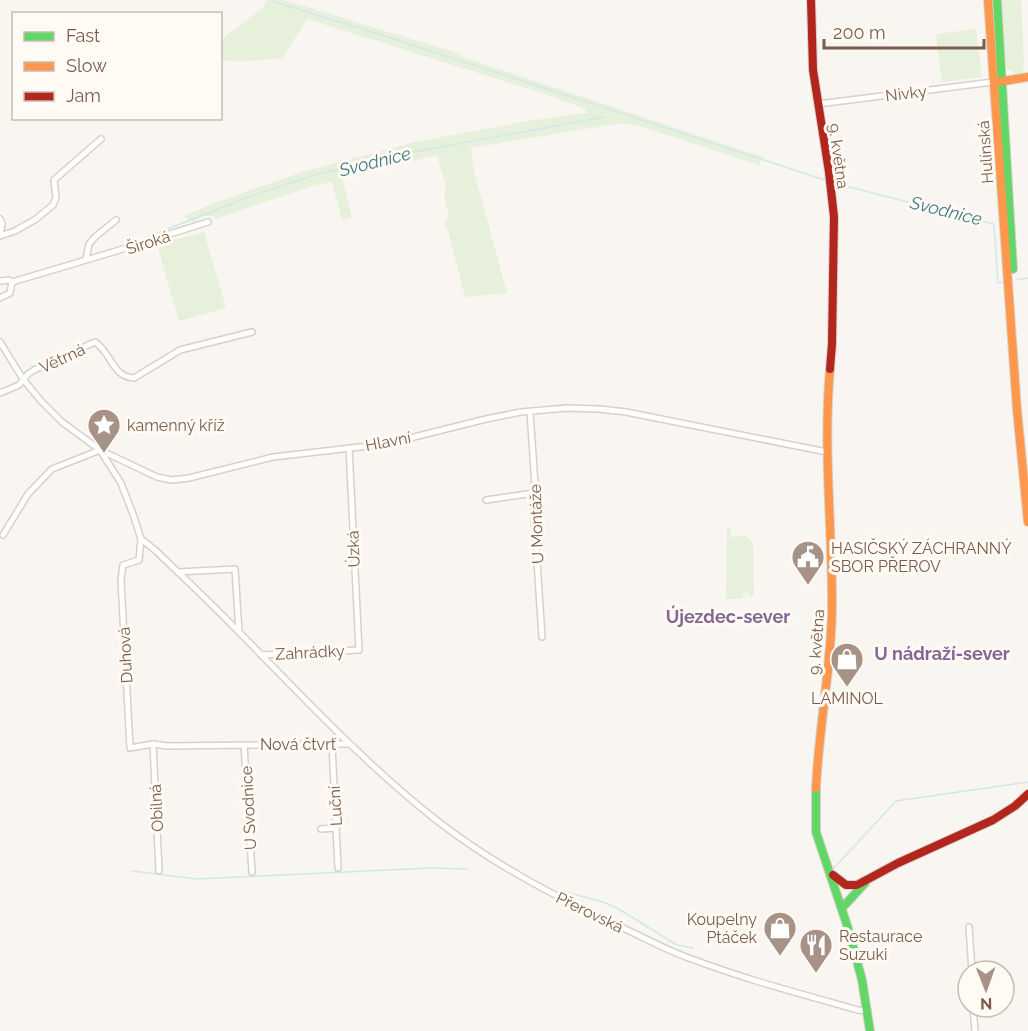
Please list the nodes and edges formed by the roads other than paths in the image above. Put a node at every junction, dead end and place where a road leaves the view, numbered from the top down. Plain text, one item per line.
1 (811, 0) edge
2 (988, 0) edge
3 (997, 0) edge
4 (1028, 77) edge
5 (998, 82) junction
6 (818, 104) junction
7 (101, 139) dead end
8 (0, 219) edge
9 (116, 220) dead end
10 (208, 222) dead end
11 (0, 235) edge
12 (86, 259) junction
13 (0, 281) edge
14 (12, 282) junction
15 (0, 298) edge
16 (252, 332) dead end
17 (0, 342) edge
18 (23, 379) junction
19 (0, 393) edge
20 (1020, 409) junction
21 (530, 412) junction
22 (349, 448) junction
23 (100, 450) junction
24 (827, 452) junction
25 (1028, 462) edge
26 (534, 493) junction
27 (486, 500) dead end
28 (1028, 522) edge
29 (3, 536) dead end
30 (141, 539) junction
31 (178, 572) junction
32 (239, 632) junction
33 (542, 637) dead end
34 (359, 650) joint
35 (261, 655) junction
36 (130, 744) joint
37 (153, 744) junction
38 (244, 744) junction
39 (349, 744) junction
40 (332, 745) junction
41 (1028, 794) edge
42 (336, 828) junction
43 (321, 829) dead end
44 (339, 868) dead end
45 (159, 871) dead end
46 (252, 872) dead end
47 (830, 872) junction
48 (876, 874) junction
49 (842, 908) junction
50 (969, 927) dead end
51 (971, 959) edge
52 (868, 1011) junction
53 (870, 1031) edge

1 - 6 main road, 9. května
2 - 5 main road, Hulínská
3 - 5 main road, Hulínská
4 - 5 main road
5 - 6 street, Nivky
5 - 20 main road, Hulínská
6 - 24 main road, 9. května
7 - 11 street
8 - 11 street
9 - 12 street, Široká
10 - 12 street, Široká
12 - 14 street, Široká
13 - 14 street, Široká
14 - 15 street
16 - 18 street, Větrná
17 - 18 street, Hlavní
18 - 19 street, Větrná
18 - 23 street, Hlavní
20 - 25 main road
20 - 28 main road
21 - 22 street, Hlavní
21 - 24 street, Hlavní
21 - 26 street, U Montáže
22 - 23 street, Hlavní
22 - 34 street, Úzká
23 - 29 street
23 - 30 street
24 - 47 main road, 9. května
26 - 27 street
26 - 33 street, U Montáže
30 - 31 street, Nová čtvrť
30 - 36 street, Duhová
31 - 32 street, Nová čtvrť
31 - 32 street
32 - 35 street, Nová čtvrť
34 - 35 street, Zahrádky
35 - 39 street, Nová čtvrť
36 - 37 street, Nová čtvrť
37 - 38 street, Nová čtvrť
37 - 45 street, Obilná
38 - 40 street, Nová čtvrť
38 - 46 street, U Svodnice
39 - 40 street, Nová čtvrť
39 - 52 street, Přerovská
40 - 42 street, Luční
41 - 48 main road
42 - 43 street
42 - 44 street, Luční
47 - 48 main road
47 - 49 main road, 9. května
48 - 49 main road
49 - 52 main road, 9. května
50 - 51 street
52 - 53 main road, 9. května

